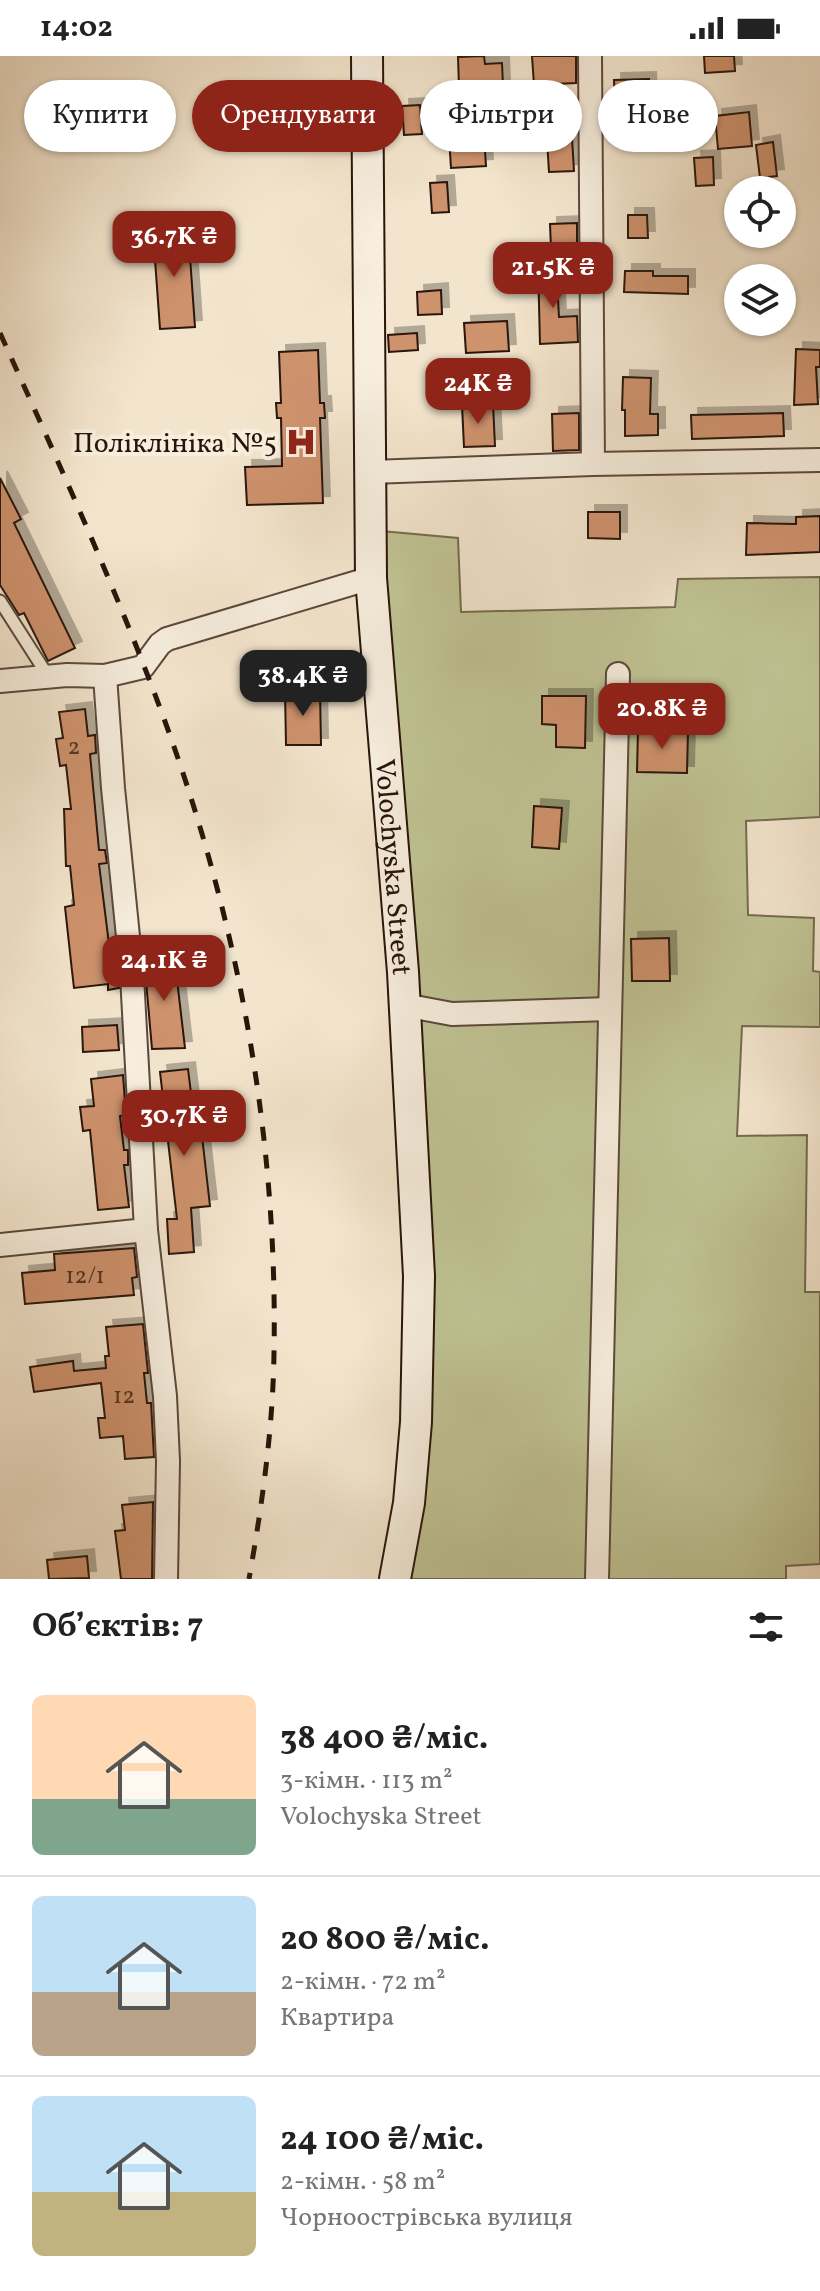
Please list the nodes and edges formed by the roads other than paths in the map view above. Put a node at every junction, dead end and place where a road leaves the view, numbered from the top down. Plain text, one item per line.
1 (367, 56) edge
2 (590, 56) edge
3 (820, 460) edge
4 (593, 464) junction
5 (371, 472) junction
6 (371, 578) junction
7 (0, 601) edge
8 (618, 674) dead end
9 (105, 676) junction
10 (49, 677) junction
11 (0, 681) edge
12 (404, 1005) junction
13 (610, 1009) junction
14 (146, 1230) junction
15 (0, 1245) edge
16 (166, 1579) edge
17 (395, 1579) edge
18 (597, 1579) edge

1 - 5 main road, Volochyska Street
2 - 4 street
3 - 4 street
4 - 5 street
5 - 6 main road, Volochyska Street
6 - 9 street
6 - 12 main road, Volochyska Street
7 - 10 lane
8 - 13 street
9 - 10 street
9 - 14 street
10 - 11 street
12 - 13 street
12 - 17 main road, Volochyska Street
13 - 18 street
14 - 15 street
14 - 16 street

